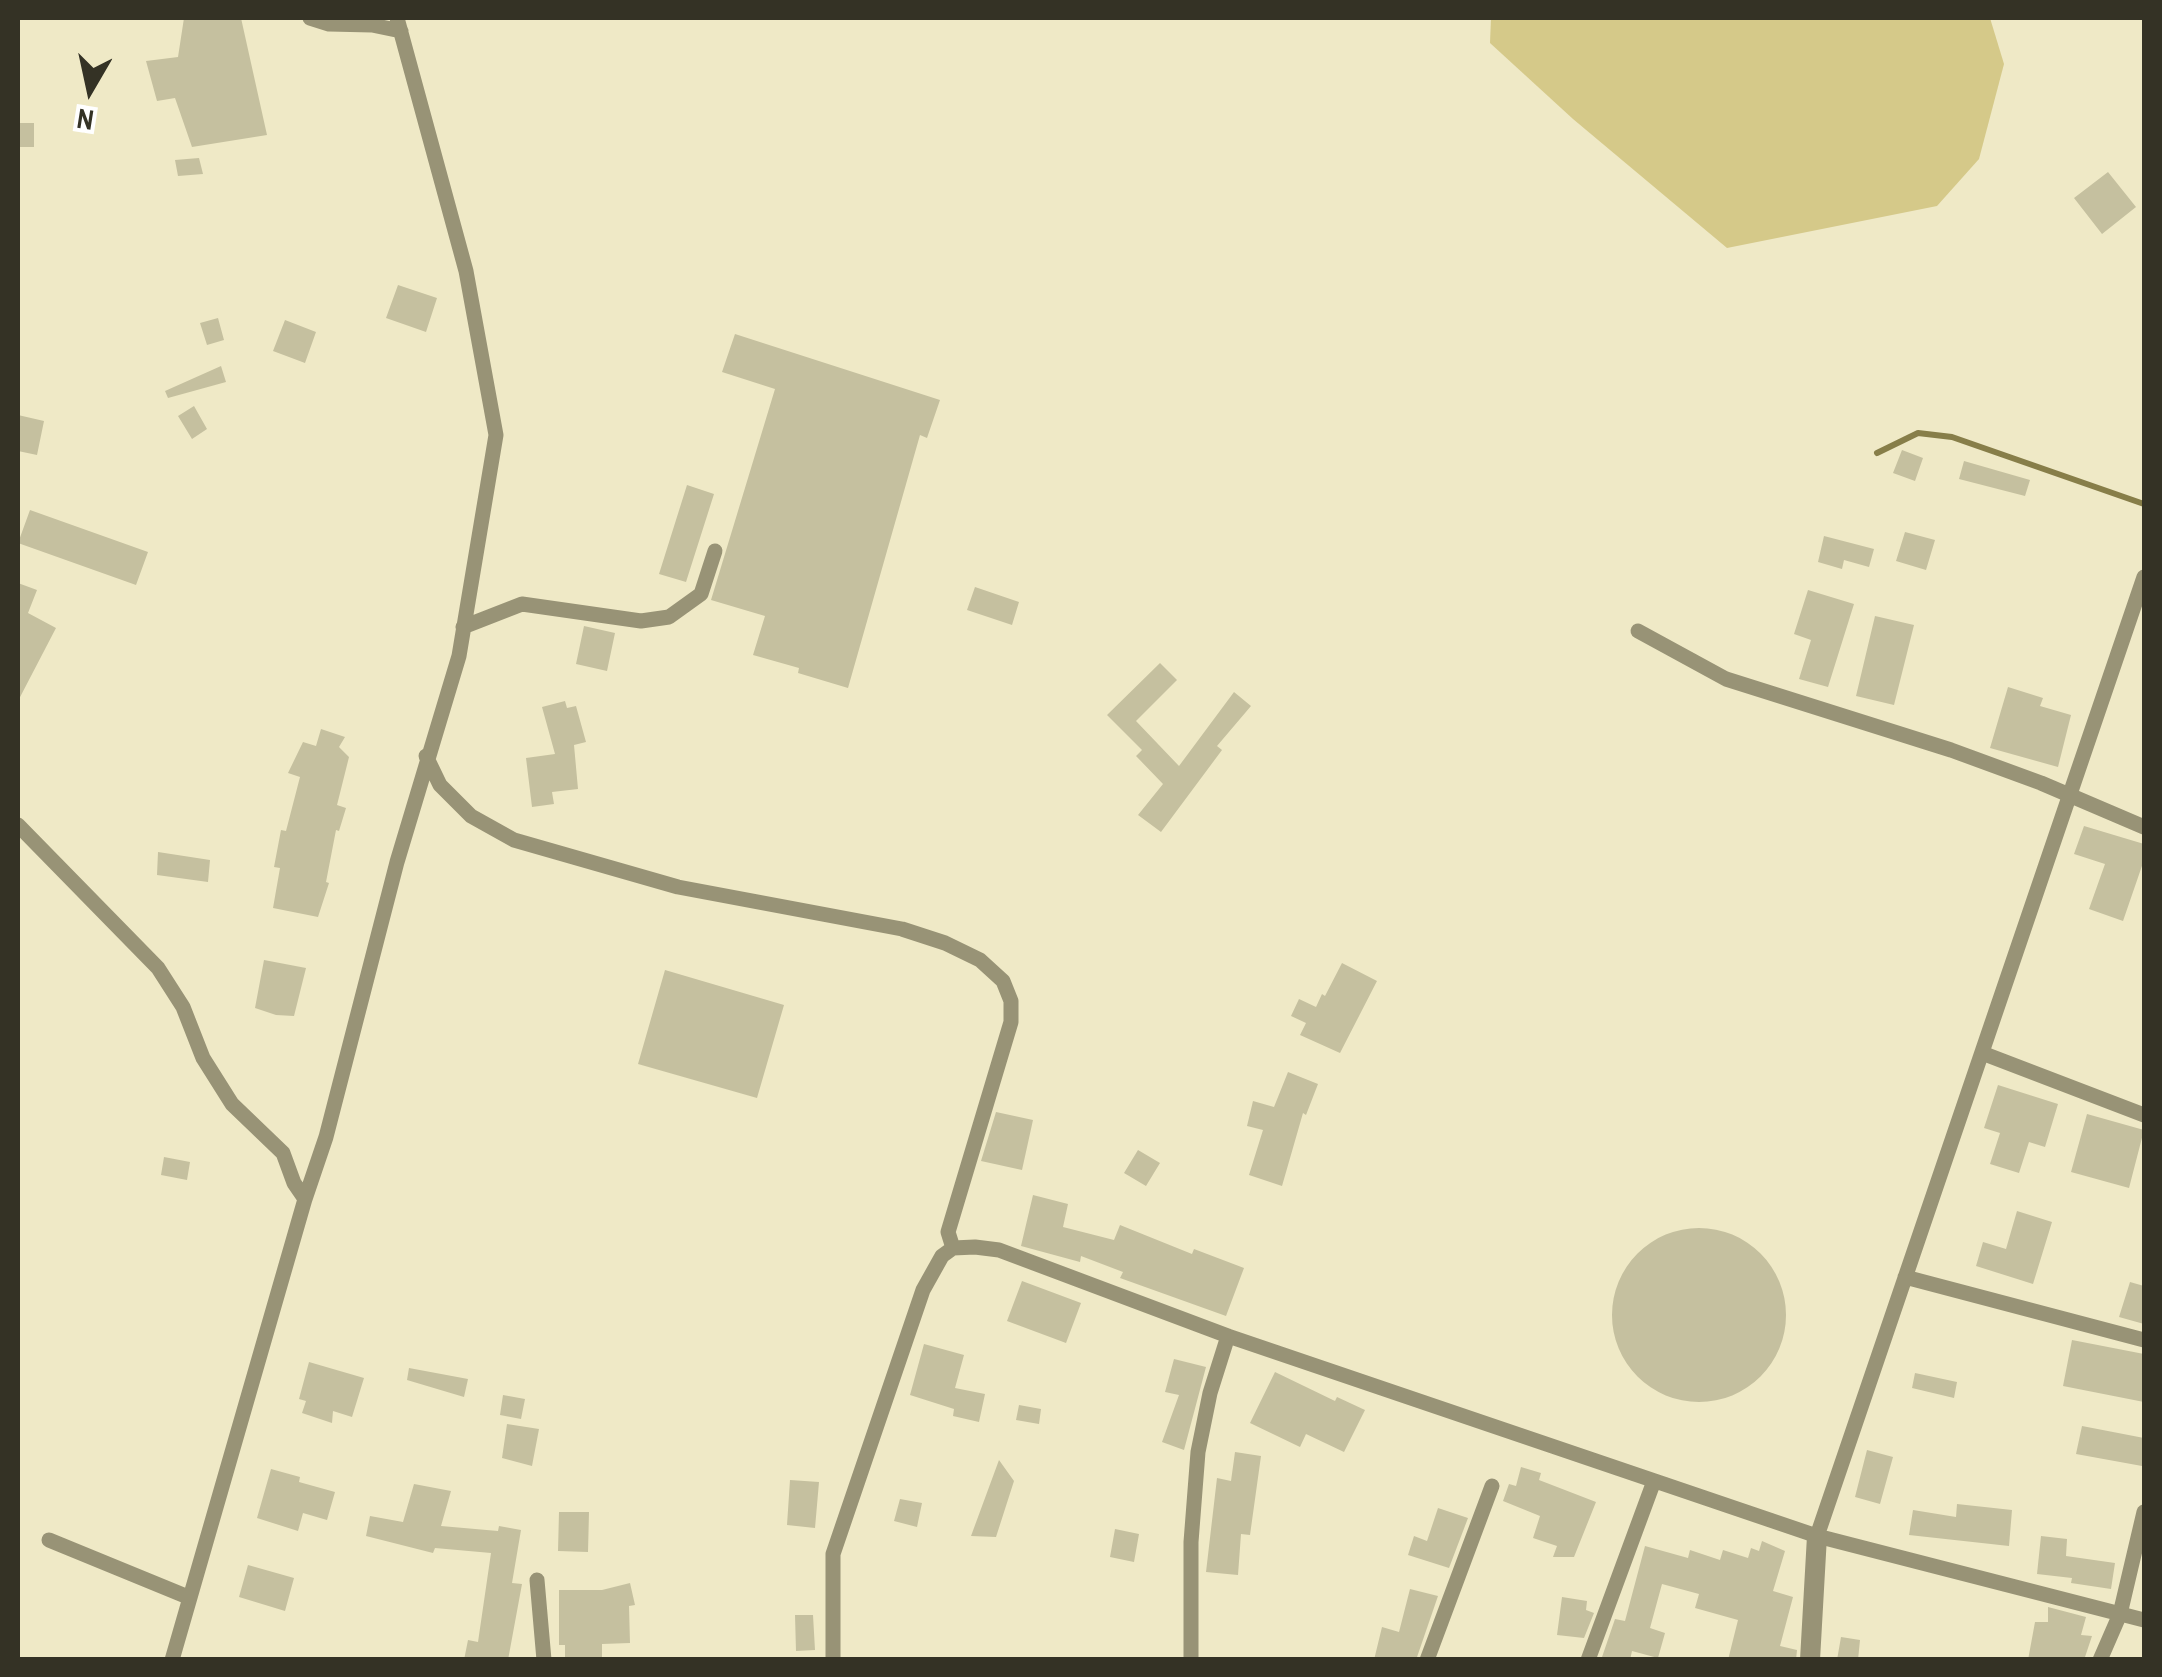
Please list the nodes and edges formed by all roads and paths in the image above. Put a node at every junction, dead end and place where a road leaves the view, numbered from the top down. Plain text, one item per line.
1 (310, 18) edge
2 (399, 24) edge
3 (715, 551) dead end
4 (2144, 577) edge
5 (464, 627) junction
6 (1638, 632) dead end
7 (426, 756) junction
8 (2069, 797) junction
9 (18, 825) edge
10 (2144, 828) edge
11 (1982, 1053) junction
12 (2144, 1116) edge
13 (306, 1199) junction
14 (953, 1248) junction
15 (1906, 1277) junction
16 (1228, 1336) junction
17 (2144, 1340) edge
18 (1654, 1481) junction
19 (1492, 1486) dead end
20 (2144, 1512) edge
21 (1817, 1536) junction
22 (50, 1540) dead end
23 (537, 1580) dead end
24 (188, 1597) junction
25 (2120, 1614) junction
26 (2144, 1620) edge
27 (172, 1660) edge
28 (544, 1660) edge
29 (833, 1660) edge
30 (1191, 1660) edge
31 (1427, 1660) edge
32 (1588, 1660) edge
33 (1810, 1660) edge
34 (2100, 1660) edge

1 - 2 street
2 - 5 street
3 - 5 street
4 - 8 street
5 - 7 street
6 - 8 street
7 - 13 street
7 - 14 street
8 - 10 street
8 - 11 street
9 - 13 street
11 - 12 street
11 - 15 street
13 - 24 street
14 - 16 street
14 - 29 street
15 - 17 street
15 - 21 street
16 - 18 street
16 - 30 street
18 - 21 street
18 - 32 street
19 - 31 street
20 - 25 street
21 - 25 street
21 - 33 street
22 - 24 street
23 - 28 street
24 - 27 street
25 - 26 street
25 - 34 street

